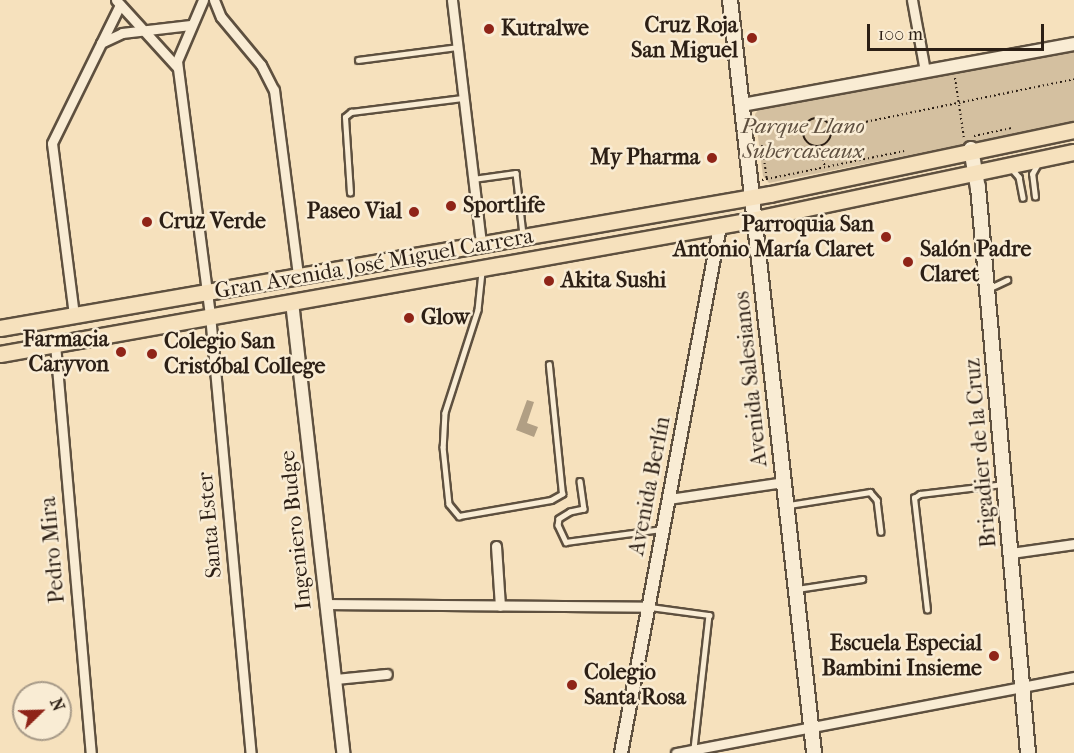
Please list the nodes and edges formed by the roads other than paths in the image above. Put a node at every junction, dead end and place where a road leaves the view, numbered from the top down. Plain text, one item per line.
1 (203, 0) edge
2 (214, 0) edge
3 (452, 0) edge
4 (730, 0) edge
5 (912, 0) edge
6 (118, 2) edge
7 (191, 25) junction
8 (145, 33) junction
9 (101, 43) junction
10 (1074, 44) edge
11 (458, 47) junction
12 (358, 60) dead end
13 (178, 69) junction
14 (925, 72) junction
15 (464, 98) junction
16 (742, 105) junction
17 (1074, 130) edge
18 (968, 144) junction
19 (1074, 152) edge
20 (1041, 159) junction
21 (1009, 165) junction
22 (977, 172) junction
23 (473, 179) junction
24 (350, 193) dead end
25 (752, 196) junction
26 (1035, 197) dead end
27 (1023, 198) dead end
28 (755, 219) junction
29 (720, 226) junction
30 (524, 237) junction
31 (481, 245) junction
32 (475, 269) junction
33 (298, 276) junction
34 (1007, 280) dead end
35 (988, 289) junction
36 (206, 293) junction
37 (292, 302) junction
38 (74, 315) junction
39 (210, 315) junction
40 (0, 328) edge
41 (55, 344) junction
42 (0, 354) edge
43 (549, 365) dead end
44 (580, 481) dead end
45 (784, 482) junction
46 (1005, 484) junction
47 (669, 500) junction
48 (787, 506) junction
49 (664, 529) junction
50 (880, 532) dead end
51 (1074, 544) edge
52 (496, 546) dead end
53 (1011, 553) junction
54 (862, 579) dead end
55 (796, 590) junction
56 (326, 604) junction
57 (500, 606) junction
58 (649, 607) junction
59 (927, 610) dead end
60 (387, 674) dead end
61 (1074, 677) edge
62 (334, 679) junction
63 (1022, 687) junction
64 (811, 726) junction
65 (694, 749) junction
66 (91, 753) edge
67 (251, 753) edge
68 (343, 753) edge
69 (621, 753) edge
70 (676, 753) edge
71 (814, 753) edge
72 (1028, 753) edge

1 - 7 street
2 - 33 street
3 - 11 street
4 - 16 main road, Avenida Salesianos
5 - 14 street
6 - 8 street
6 - 9 street
7 - 8 street
7 - 13 street
8 - 9 street
8 - 13 street
9 - 38 street
10 - 14 street
11 - 12 lane
11 - 15 street
13 - 36 street, Santa Ester
14 - 16 street
15 - 23 street
15 - 24 lane
16 - 25 main road, Avenida Salesianos
17 - 18 main road, Gran Avenida José Miguel Carrera
18 - 22 main road, Brigadier de la Cruz
18 - 25 main road, Gran Avenida José Miguel Carrera
19 - 20 main road, Gran Avenida José Miguel Carrera
20 - 21 main road, Gran Avenida José Miguel Carrera
20 - 26 lane
21 - 22 main road, Gran Avenida José Miguel Carrera
21 - 27 lane
22 - 28 main road, Gran Avenida José Miguel Carrera
22 - 35 main road, Brigadier de la Cruz
23 - 30 lane
23 - 31 street
25 - 28 main road, Avenida Salesianos
25 - 30 main road, Gran Avenida José Miguel Carrera
28 - 29 main road, Gran Avenida José Miguel Carrera
28 - 45 main road, Avenida Salesianos
29 - 32 main road, Gran Avenida José Miguel Carrera
29 - 47 street, Avenida Berlín
30 - 31 main road, Gran Avenida José Miguel Carrera
31 - 32 main road
31 - 33 main road, Gran Avenida José Miguel Carrera
32 - 37 main road, Gran Avenida José Miguel Carrera
32 - 43 lane
33 - 36 main road, Gran Avenida José Miguel Carrera
34 - 35 lane
35 - 46 main road, Brigadier de la Cruz
36 - 38 main road, Gran Avenida José Miguel Carrera
36 - 39 street, Santa Ester
37 - 39 main road, Gran Avenida José Miguel Carrera
37 - 56 street, Ingeniero Budge
38 - 40 main road, Gran Avenida José Miguel Carrera
39 - 41 main road, Gran Avenida José Miguel Carrera
39 - 67 street, Santa Ester
41 - 42 main road, Gran Avenida José Miguel Carrera
41 - 66 street, Pedro Mira
44 - 49 lane
45 - 47 street
45 - 48 main road, Avenida Salesianos
46 - 53 main road, Brigadier de la Cruz
46 - 59 lane
47 - 49 street, Avenida Berlín
48 - 50 lane
48 - 55 main road, Avenida Salesianos
49 - 58 street, Avenida Berlín
51 - 53 street
52 - 57 street
53 - 63 main road, Brigadier de la Cruz
54 - 55 lane
55 - 64 main road, Avenida Salesianos
56 - 57 street
56 - 62 street, Ingeniero Budge
57 - 58 street
58 - 65 lane
58 - 69 street, Avenida Berlín
60 - 62 street
61 - 63 street
62 - 68 street, Ingeniero Budge
63 - 64 street
63 - 72 main road, Brigadier de la Cruz
64 - 65 street
64 - 71 main road, Avenida Salesianos
65 - 70 street

